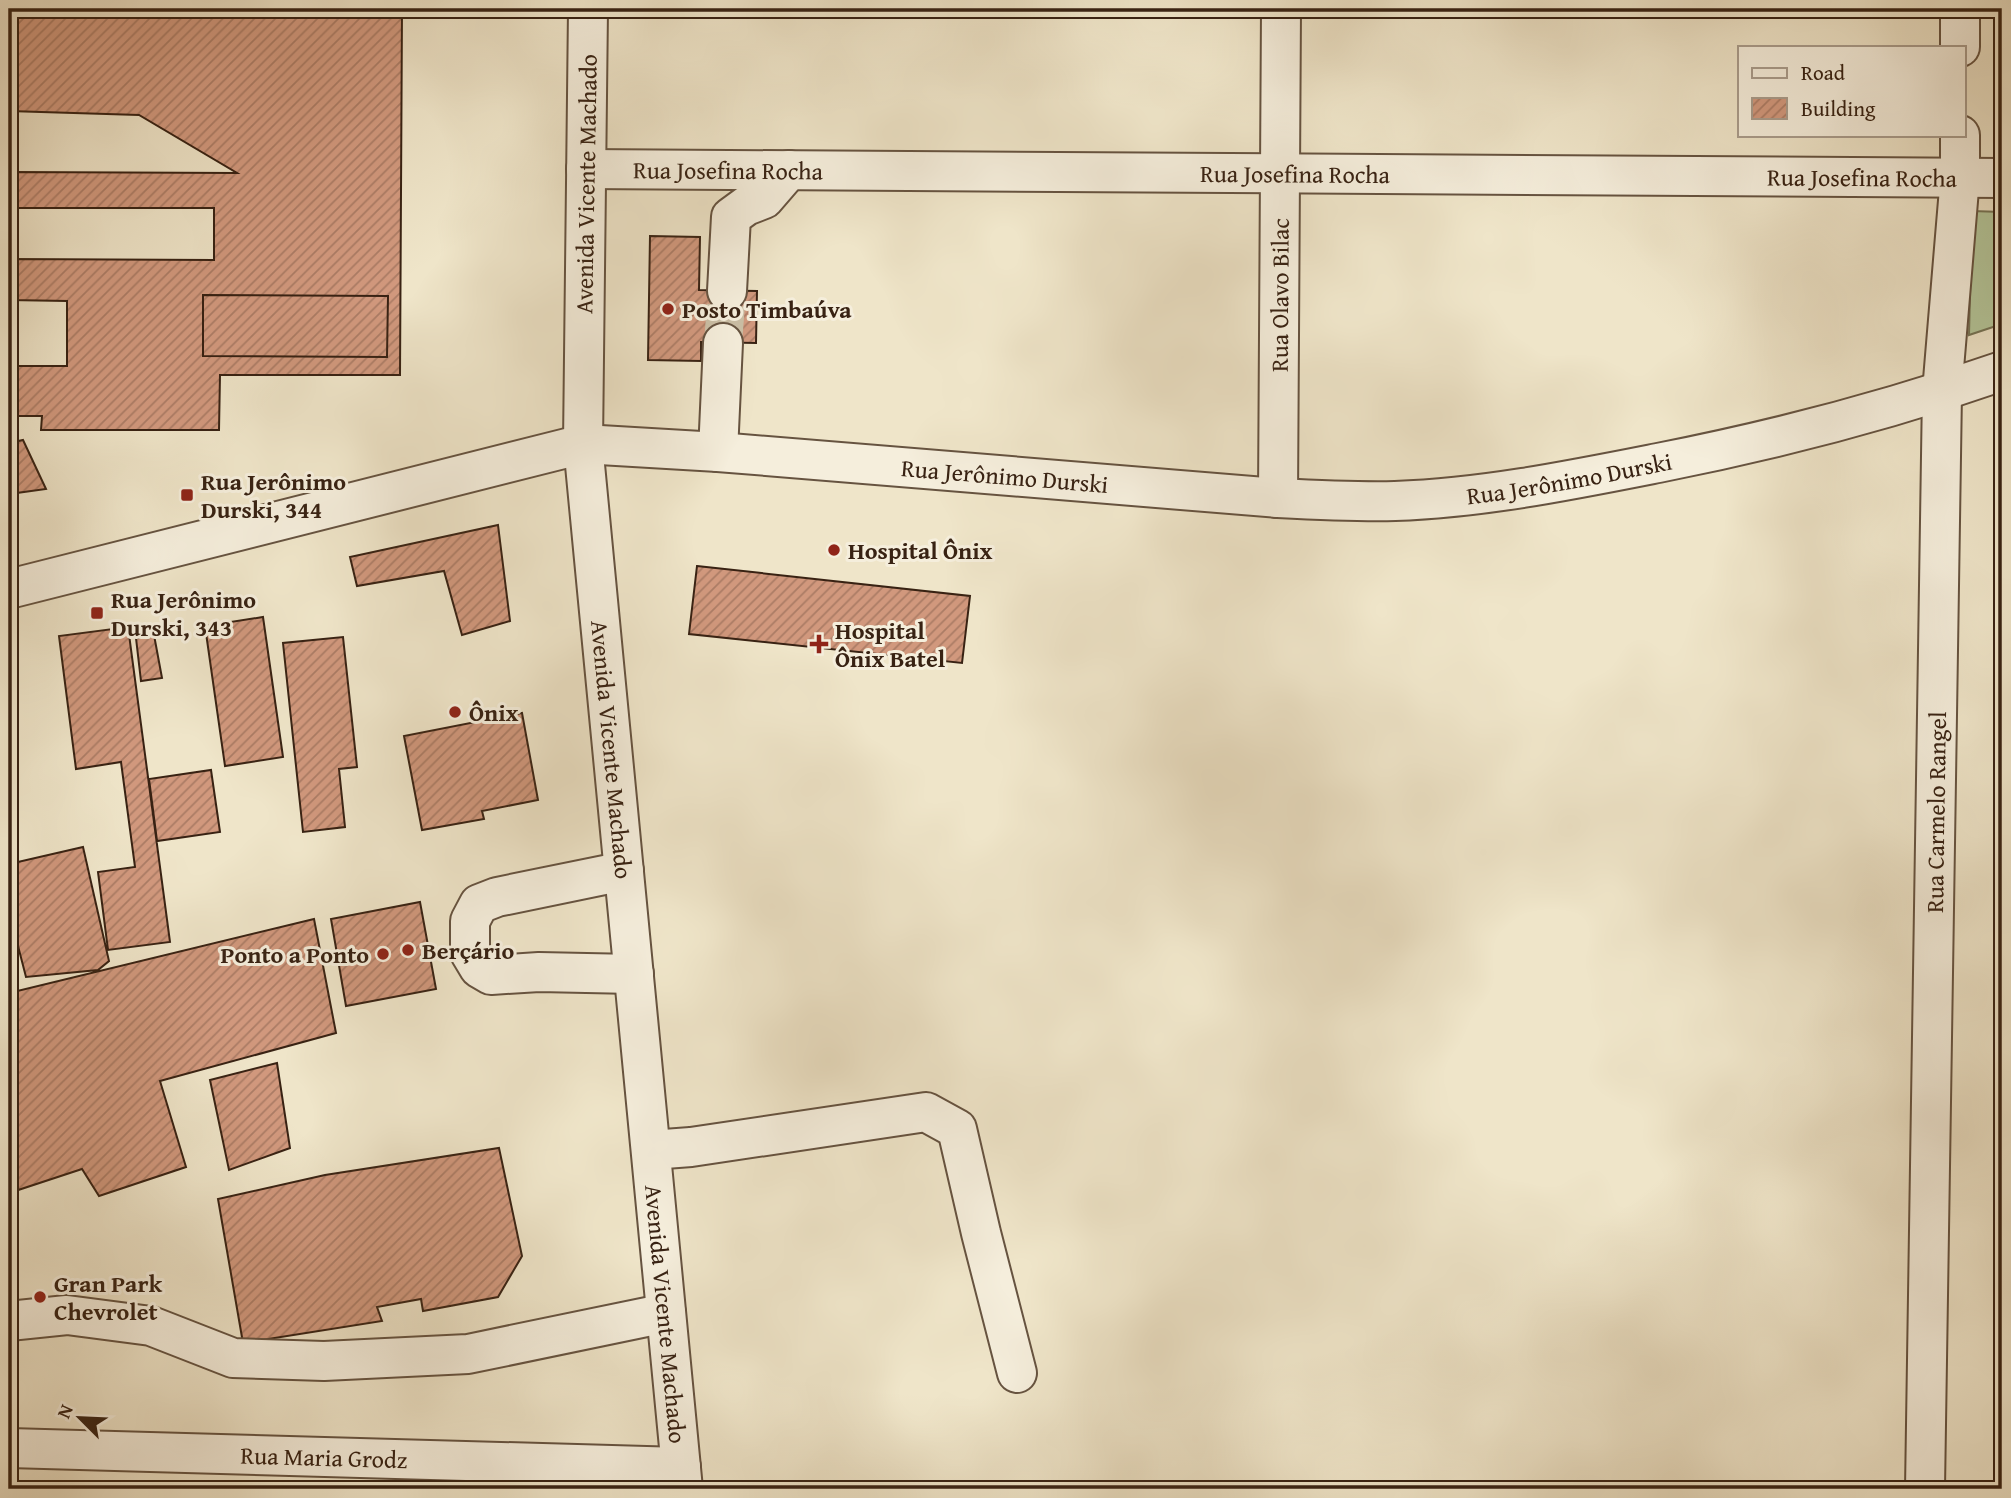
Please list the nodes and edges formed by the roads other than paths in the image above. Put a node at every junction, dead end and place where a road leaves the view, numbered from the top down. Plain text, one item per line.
1 (588, 9) edge
2 (1281, 9) edge
3 (1960, 9) edge
4 (1960, 46) edge
5 (1960, 136) edge
6 (586, 169) junction
7 (789, 170) junction
8 (1280, 173) junction
9 (1960, 177) junction
10 (2002, 178) edge
11 (727, 291) tunnel mouth
12 (723, 343) tunnel mouth
13 (2002, 371) edge
14 (1942, 392) junction
15 (583, 444) junction
16 (718, 452) junction
17 (1278, 498) junction
18 (9, 589) edge
19 (624, 871) junction
20 (634, 974) junction
21 (651, 1150) junction
22 (666, 1313) junction
23 (9, 1321) edge
24 (1017, 1373) dead end
25 (9, 1448) edge
26 (682, 1478) edge
27 (1925, 1489) edge

1 - 6 street, Avenida Vicente Machado
2 - 8 street, Rua Olavo Bilac
3 - 4 street
5 - 9 street, Rua Carmelo Rangel
6 - 7 street, Rua Josefina Rocha
6 - 15 street, Avenida Vicente Machado
7 - 8 street, Rua Josefina Rocha
7 - 11 street
8 - 9 street, Rua Josefina Rocha
8 - 17 street, Rua Olavo Bilac
9 - 10 street, Rua Josefina Rocha
9 - 14 street, Rua Carmelo Rangel
12 - 16 street
13 - 14 street, Rua Jerônimo Durski
14 - 17 street, Rua Jerônimo Durski
14 - 27 street, Rua Carmelo Rangel
15 - 16 street, Rua Jerônimo Durski
15 - 18 street, Rua Jerônimo Durski
15 - 19 street, Avenida Vicente Machado
16 - 17 street, Rua Jerônimo Durski
19 - 20 street, Avenida Vicente Machado
19 - 20 street
20 - 21 street, Avenida Vicente Machado
21 - 22 street, Avenida Vicente Machado
21 - 24 street
22 - 23 street
22 - 26 street, Avenida Vicente Machado
25 - 26 street, Rua Maria Grodz

